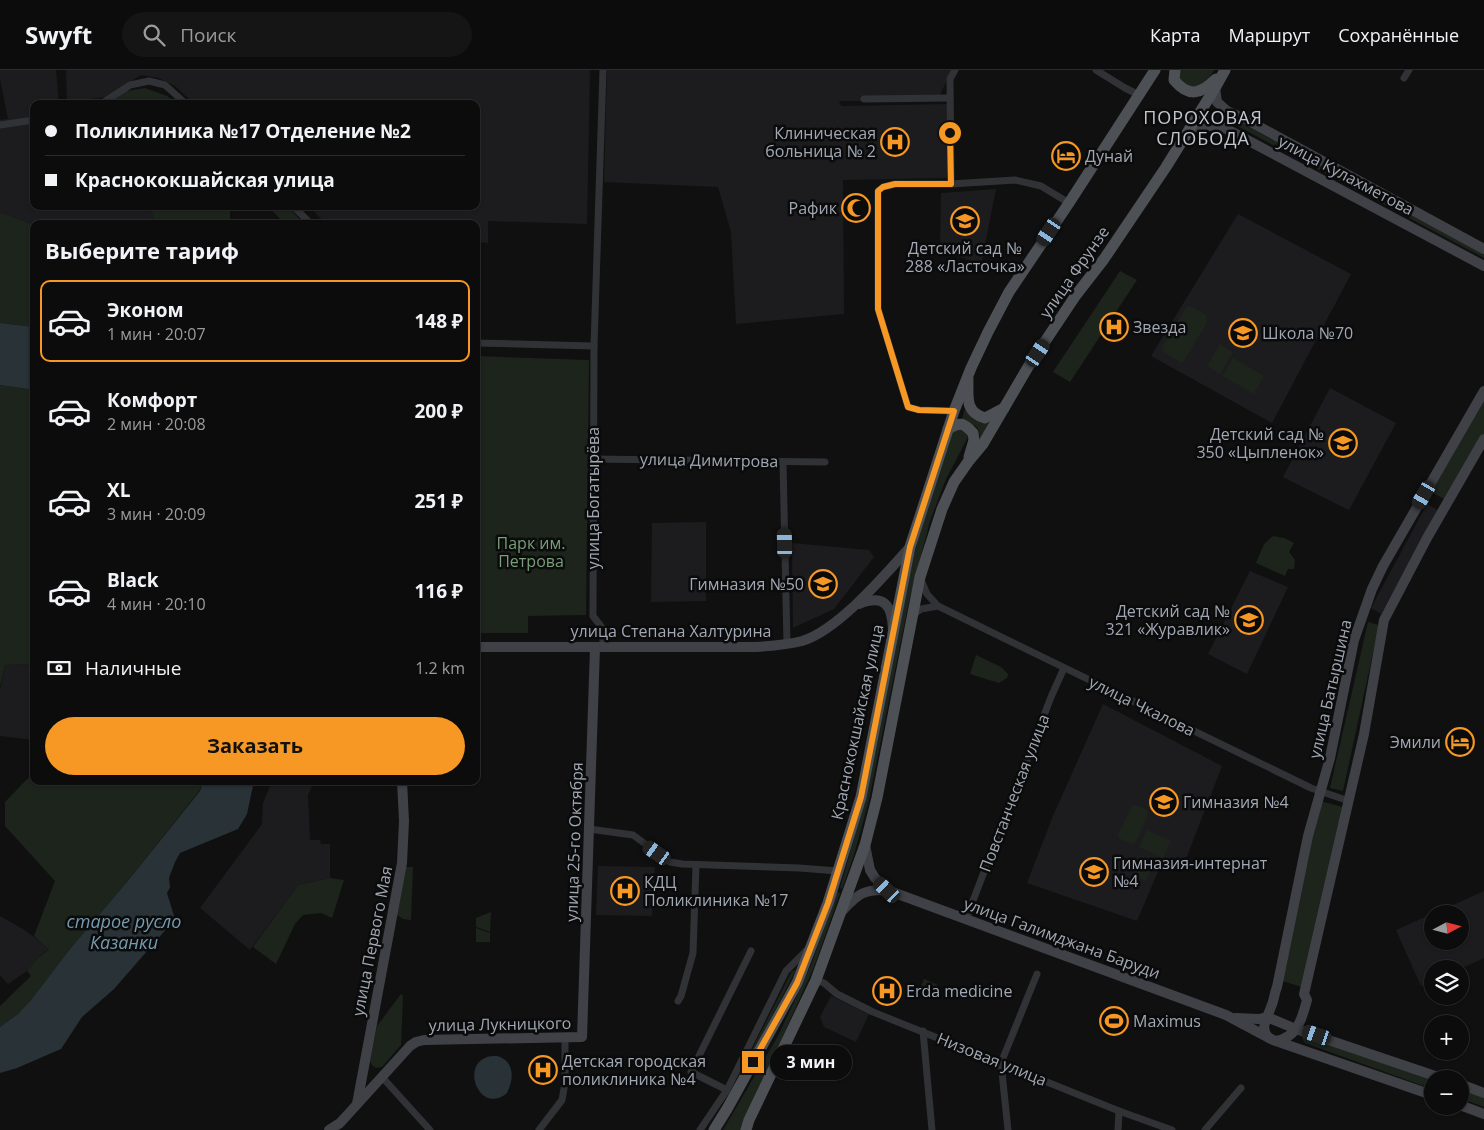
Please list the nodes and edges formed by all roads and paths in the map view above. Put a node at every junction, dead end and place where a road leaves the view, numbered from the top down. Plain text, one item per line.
1 (603, 70) edge
2 (955, 70) edge
3 (1096, 70) edge
4 (1155, 70) edge
5 (1174, 70) edge
6 (1225, 70) edge
7 (1409, 70) edge
8 (1404, 78) dead end
9 (1215, 88) junction
10 (1139, 95) junction
11 (950, 98) junction
12 (864, 99) dead end
13 (107, 100) edge
14 (182, 100) edge
15 (30, 121) edge
16 (0, 125) edge
17 (1190, 128) junction
18 (951, 184) junction
19 (1069, 203) junction
20 (297, 210) edge
21 (307, 220) edge
22 (1484, 249) edge
23 (1484, 266) edge
24 (480, 343) edge
25 (594, 346) junction
26 (968, 375) junction
27 (1484, 391) edge
28 (1004, 407) junction
29 (954, 411) junction
30 (948, 429) junction
31 (1484, 439) edge
32 (593, 459) junction
33 (783, 462) junction
34 (824, 462) dead end
35 (968, 462) junction
36 (910, 547) junction
37 (920, 577) junction
38 (854, 606) junction
39 (938, 606) junction
40 (912, 618) junction
41 (893, 633) junction
42 (787, 644) junction
43 (480, 647) edge
44 (599, 647) junction
45 (1064, 668) junction
46 (402, 785) edge
47 (1320, 792) junction
48 (1349, 801) junction
49 (589, 829) junction
50 (865, 845) junction
51 (696, 865) junction
52 (838, 871) junction
53 (887, 890) junction
54 (843, 910) junction
55 (966, 918) junction
56 (811, 946) junction
57 (751, 952) dead end
58 (1037, 974) dead end
59 (816, 980) junction
60 (678, 1001) dead end
61 (1226, 1016) junction
62 (1267, 1017) junction
63 (1296, 1029) junction
64 (923, 1031) junction
65 (582, 1037) joint
66 (565, 1038) junction
67 (1272, 1040) junction
68 (365, 1060) junction
69 (1000, 1063) junction
70 (1424, 1072) edge
71 (382, 1077) junction
72 (1469, 1087) edge
73 (1241, 1088) dead end
74 (727, 1090) junction
75 (1424, 1092) edge
76 (1484, 1092) edge
77 (356, 1105) junction
78 (1469, 1108) edge
79 (1119, 1111) junction
80 (1484, 1114) edge
81 (329, 1130) edge
82 (430, 1130) edge
83 (539, 1130) edge
84 (700, 1130) edge
85 (714, 1130) edge
86 (746, 1130) edge
87 (932, 1130) edge
88 (1008, 1130) edge
89 (1118, 1130) edge
90 (1172, 1130) edge
91 (1205, 1130) edge

1 - 25 street, улица Богатырёва
2 - 11 street
3 - 10 street
4 - 10 main road, Краснококшайская улица
5 - 6 main road
6 - 9 main road, улица Фрунзе
7 - 8 street
9 - 17 main road, улица Фрунзе
9 - 22 street, улица Кулахметова
10 - 19 main road, Краснококшайская улица
11 - 12 street
11 - 18 street
13 - 14 street
15 - 16 street
17 - 23 street, улица Кулахметова
17 - 28 main road, улица Фрунзе
18 - 19 street
18 - 29 street
19 - 26 main road, Краснококшайская улица
20 - 21 street
24 - 25 street
25 - 32 street, улица Богатырёва
26 - 28 main road
26 - 29 main road, Краснококшайская улица
27 - 47 street, улица Батыршина
28 - 35 main road, улица Фрунзе
29 - 30 main road, Краснококшайская улица
30 - 35 main road
30 - 36 main road, Краснококшайская улица
31 - 48 street
32 - 33 street, улица Димитрова
32 - 44 street, улица Богатырёва
33 - 34 street, улица Димитрова
33 - 42 street
35 - 37 main road, улица Фрунзе
36 - 38 street, улица Степана Халтурина
36 - 41 main road, Краснококшайская улица
37 - 39 street, улица Чкалова
37 - 40 main road, Краснококшайская улица
38 - 41 street, улица Степана Халтурина
38 - 42 street, улица Степана Халтурина
39 - 40 street
39 - 45 street, улица Чкалова
40 - 50 main road, Краснококшайская улица
41 - 52 main road, Краснококшайская улица
42 - 44 street, улица Степана Халтурина
43 - 44 street, улица Степана Халтурина
44 - 49 street, улица 25-го Октября
45 - 47 street, улица Чкалова
45 - 55 street, Повстанческая улица
46 - 68 street, улица Первого Мая
47 - 48 street, улица Чкалова
47 - 62 street, улица Батыршина
48 - 63 street
49 - 51 street
49 - 65 street, улица 25-го Октября
50 - 53 street, улица Галимджана Баруди
50 - 54 main road, Краснококшайская улица
51 - 52 street
51 - 60 street
52 - 56 main road, Краснококшайская улица
53 - 54 street, улица Галимджана Баруди
53 - 55 street, улица Галимджана Баруди
54 - 59 main road, Краснококшайская улица
55 - 61 street, улица Галимджана Баруди
56 - 74 street, Краснококшайская улица
56 - 85 main road, Краснококшайская улица
57 - 74 street
58 - 69 street
59 - 64 street, Низовая улица
59 - 86 main road, Краснококшайская улица
61 - 62 street
61 - 67 street
62 - 63 street
62 - 67 street
63 - 67 street
63 - 70 street
64 - 69 street, Низовая улица
64 - 87 street
65 - 66 street, улица Лукницкого
66 - 71 street, улица Лукницкого
66 - 83 street
67 - 75 street
68 - 71 street
68 - 77 street, улица Первого Мая
69 - 79 street, Низовая улица
69 - 88 street
71 - 77 street, улица Лукницкого
71 - 82 street
72 - 76 street
73 - 91 street
74 - 84 street, Краснококшайская улица
77 - 81 street, улица Лукницкого
78 - 80 street
79 - 89 street
79 - 90 street, Низовая улица

